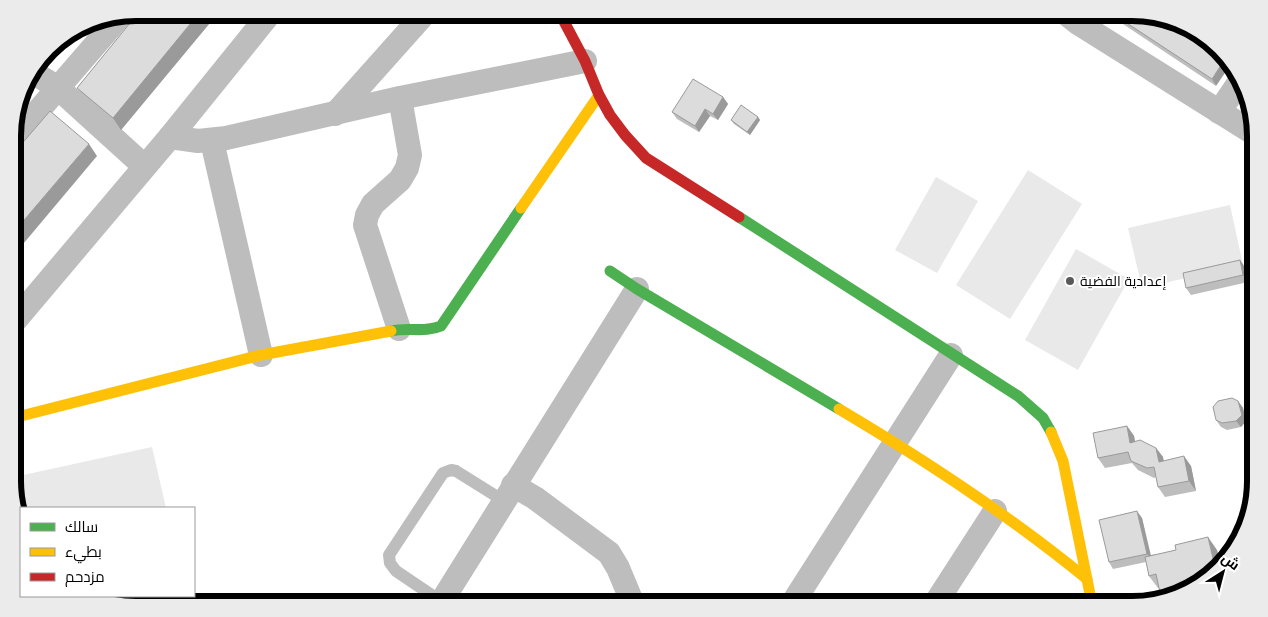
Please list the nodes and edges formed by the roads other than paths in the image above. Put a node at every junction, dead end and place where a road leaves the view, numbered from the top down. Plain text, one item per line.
1 (263, 21) edge
2 (418, 21) edge
3 (564, 21) edge
4 (1075, 21) edge
5 (114, 23) edge
6 (585, 62) junction
7 (39, 76) edge
8 (57, 87) junction
9 (1236, 87) edge
10 (599, 95) junction
11 (400, 98) junction
12 (1219, 112) junction
13 (335, 114) junction
14 (1247, 129) edge
15 (21, 130) edge
16 (170, 137) junction
17 (212, 141) junction
18 (144, 166) junction
19 (610, 271) dead end
20 (637, 289) junction
21 (21, 313) edge
22 (399, 329) junction
23 (261, 355) junction
24 (951, 355) junction
25 (21, 416) edge
26 (894, 442) junction
27 (508, 493) junction
28 (995, 511) junction
29 (1087, 579) junction
30 (431, 596) edge
31 (445, 596) edge
32 (630, 596) edge
33 (797, 596) edge
34 (939, 596) edge
35 (1090, 596) edge

1 - 16 street
2 - 13 street
3 - 6 street
4 - 12 street
5 - 8 street
6 - 10 street
6 - 11 street
7 - 8 street
8 - 15 street
8 - 18 street
9 - 12 street
10 - 22 street
10 - 24 street
11 - 13 street
11 - 22 street
12 - 14 street
13 - 17 street
16 - 17 street
16 - 18 street
17 - 23 street
18 - 21 street
19 - 20 street
20 - 26 street
20 - 27 street
22 - 23 street
23 - 25 street
24 - 26 street
24 - 29 street
26 - 28 street
26 - 33 street
27 - 30 lane
27 - 31 street
27 - 32 street
28 - 29 street
28 - 34 street
29 - 35 street

